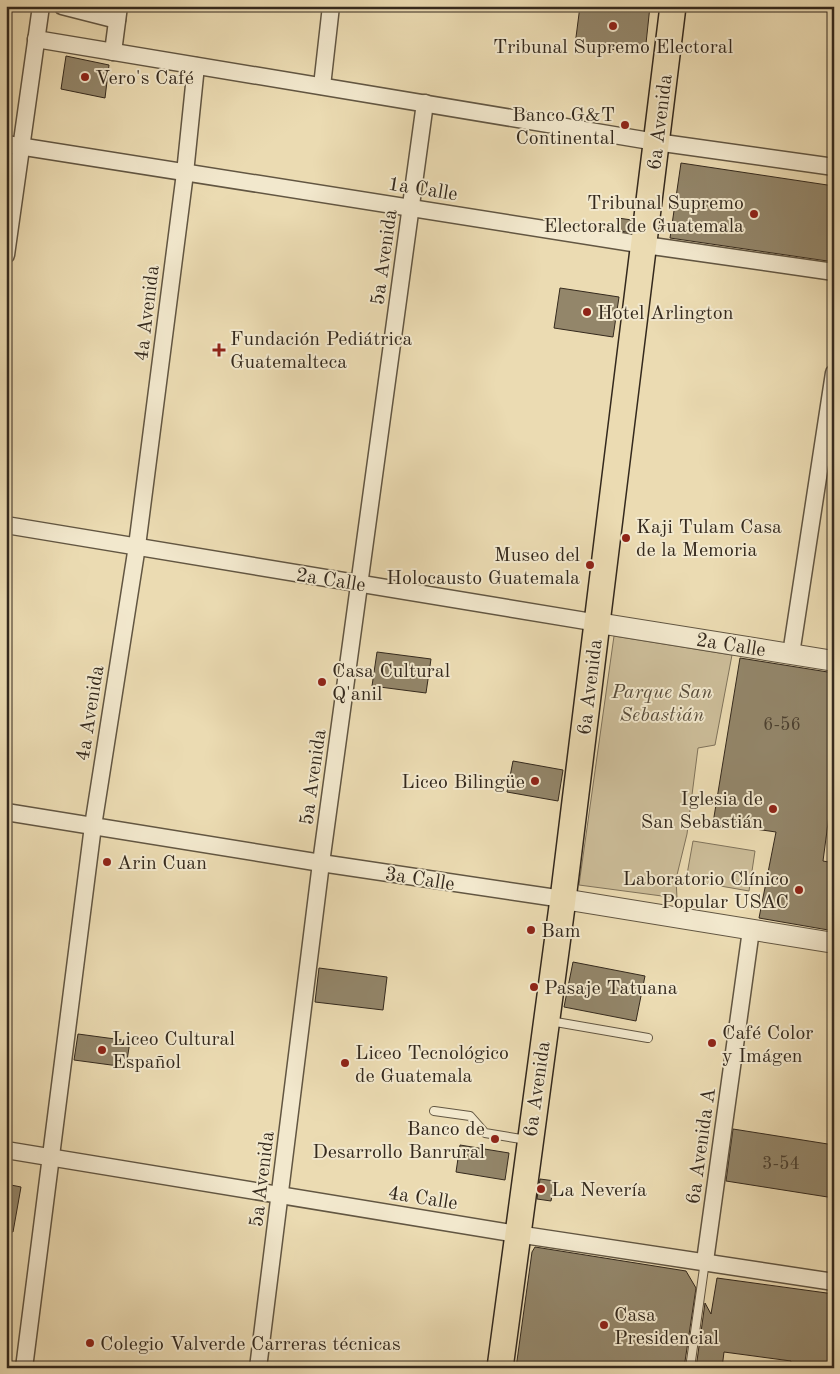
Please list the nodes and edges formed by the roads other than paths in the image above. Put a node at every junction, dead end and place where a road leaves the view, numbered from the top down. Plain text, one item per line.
1 (41, 6) edge
2 (62, 6) edge
3 (331, 6) edge
4 (673, 6) edge
5 (118, 13) edge
6 (36, 40) junction
7 (112, 52) junction
8 (196, 66) junction
9 (322, 86) junction
10 (425, 103) junction
11 (656, 142) junction
12 (14, 145) edge
13 (834, 167) edge
14 (185, 172) junction
15 (412, 207) junction
16 (645, 245) junction
17 (6, 255) edge
18 (834, 272) edge
19 (834, 373) edge
20 (6, 525) edge
21 (137, 546) junction
22 (361, 584) junction
23 (598, 622) junction
24 (791, 654) junction
25 (834, 661) edge
26 (6, 812) edge
27 (93, 826) junction
28 (322, 863) junction
29 (563, 900) junction
30 (751, 930) junction
31 (834, 943) edge
32 (545, 1020) junction
33 (648, 1038) dead end
34 (434, 1110) dead end
35 (529, 1140) junction
36 (6, 1150) edge
37 (50, 1157) junction
38 (280, 1195) junction
39 (517, 1234) junction
40 (705, 1261) junction
41 (834, 1282) edge
42 (24, 1368) edge
43 (258, 1368) edge
44 (500, 1368) edge
45 (690, 1368) edge

1 - 6 street
2 - 5 street
3 - 9 street
4 - 11 main road, 6a Avenida
5 - 7 street
6 - 7 street
6 - 12 street
7 - 8 street
8 - 9 street
8 - 14 street, 4a Avenida
9 - 10 street
10 - 11 street
10 - 15 street, 5a Avenida
11 - 13 street
11 - 16 main road, 6a Avenida
12 - 14 street, 1a Calle
12 - 17 street
14 - 15 street, 1a Calle
14 - 21 street, 4a Avenida
15 - 16 street, 1a Calle
15 - 22 street, 5a Avenida
16 - 18 street, 1a Calle
16 - 23 main road, 6a Avenida
19 - 24 street
20 - 21 street, 2a Calle
21 - 22 street, 2a Calle
21 - 27 street, 4a Avenida
22 - 23 street, 2a Calle
22 - 28 street, 5a Avenida
23 - 24 street, 2a Calle
23 - 29 main road, 6a Avenida
24 - 25 street, 2a Calle
26 - 27 street, 3a Calle
27 - 28 street, 3a Calle
27 - 37 street, 4a Avenida
28 - 29 street, 3a Calle
28 - 38 street, 5a Avenida
29 - 30 street, 3a Calle
29 - 32 main road, 6a Avenida
30 - 31 street, 3a Calle
30 - 40 street, 6a Avenida A
32 - 33 lane
32 - 35 main road, 6a Avenida
34 - 35 lane
35 - 39 main road, 6a Avenida
36 - 37 street, 4a Calle
37 - 38 street, 4a Calle
37 - 42 street, 4a Avenida
38 - 39 street, 4a Calle
38 - 43 street, 5a Avenida
39 - 40 street, 4a Calle
39 - 44 main road, 6a Avenida
40 - 41 street, 4a Calle
40 - 45 lane, 6a Avenida A

